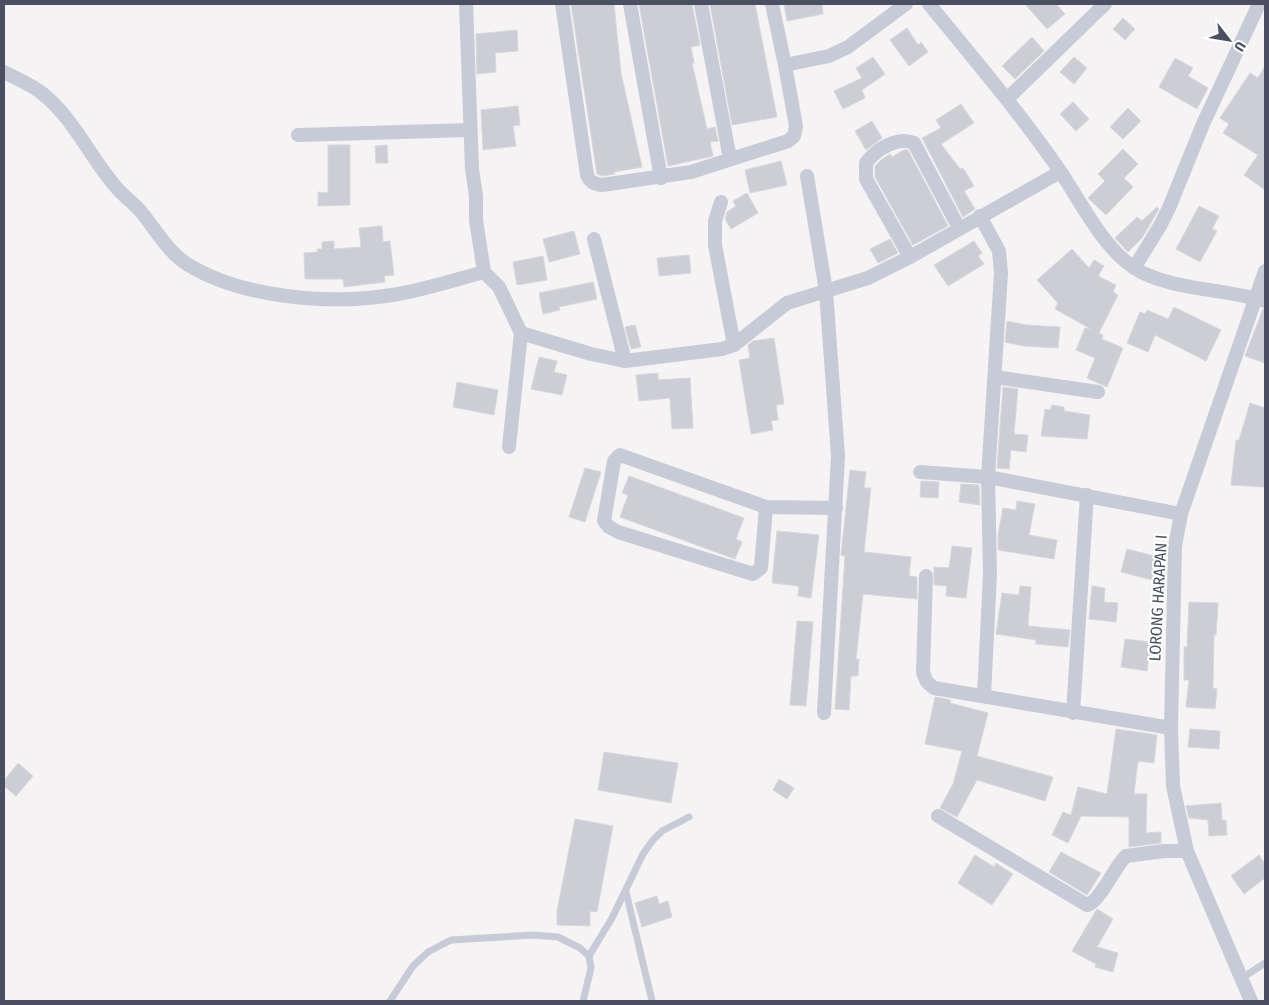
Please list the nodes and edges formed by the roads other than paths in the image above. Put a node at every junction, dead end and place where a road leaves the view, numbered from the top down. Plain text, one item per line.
1 (466, 4) edge
2 (562, 4) edge
3 (630, 4) edge
4 (701, 4) edge
5 (772, 4) edge
6 (906, 4) edge
7 (929, 4) edge
8 (1105, 4) edge
9 (1259, 4) edge
10 (785, 65) junction
11 (4, 72) edge
12 (1007, 98) junction
13 (470, 130) junction
14 (298, 135) dead end
15 (730, 159) junction
16 (1060, 172) junction
17 (807, 176) dead end
18 (661, 178) junction
19 (721, 202) dead end
20 (980, 216) junction
21 (958, 228) junction
22 (594, 239) dead end
23 (910, 257) junction
24 (1134, 268) junction
25 (484, 272) junction
26 (1265, 272) edge
27 (826, 290) junction
28 (1261, 299) edge
29 (520, 332) junction
30 (734, 345) junction
31 (625, 361) junction
32 (995, 377) junction
33 (1098, 392) dead end
34 (509, 447) dead end
35 (920, 472) dead end
36 (988, 478) junction
37 (1087, 496) junction
38 (766, 507) junction
39 (836, 508) junction
40 (1181, 514) junction
41 (926, 576) dead end
42 (984, 696) junction
43 (824, 713) dead end
44 (1073, 713) junction
45 (1171, 728) junction
46 (689, 816) dead end
47 (938, 816) dead end
48 (1187, 852) junction
49 (626, 892) junction
50 (589, 956) junction
51 (1265, 963) edge
52 (1242, 978) junction
53 (390, 1001) edge
54 (583, 1001) edge
55 (652, 1001) edge
56 (1251, 1001) edge

1 - 13 street
2 - 18 street
3 - 18 street
4 - 15 street
5 - 10 street
6 - 10 street
7 - 12 street
8 - 12 street
9 - 24 street
10 - 15 street
11 - 25 street
12 - 16 street
13 - 14 street
13 - 25 street
15 - 18 street
16 - 20 street
16 - 24 street
17 - 27 street
19 - 30 street
20 - 21 street
20 - 32 street
21 - 23 street
21 - 23 street
22 - 31 street
23 - 27 street
24 - 28 street
25 - 29 street
26 - 28 street, LORONG HARAPAN I
27 - 30 street
27 - 39 street
28 - 40 street, LORONG HARAPAN I
29 - 31 street
29 - 34 street
30 - 31 street
32 - 33 street
32 - 36 street
35 - 36 street
36 - 37 street
36 - 42 street
37 - 40 street
37 - 44 street
38 - 38 street
38 - 39 street
39 - 43 street
40 - 45 street, LORONG HARAPAN I
41 - 42 street
42 - 44 street
44 - 45 street
45 - 48 street, LORONG HARAPAN I
46 - 49 lane
47 - 48 street
48 - 52 street, LORONG HARAPAN I
49 - 50 lane
49 - 55 lane
50 - 53 lane
50 - 54 lane
51 - 52 lane
52 - 56 street, LORONG HARAPAN I

